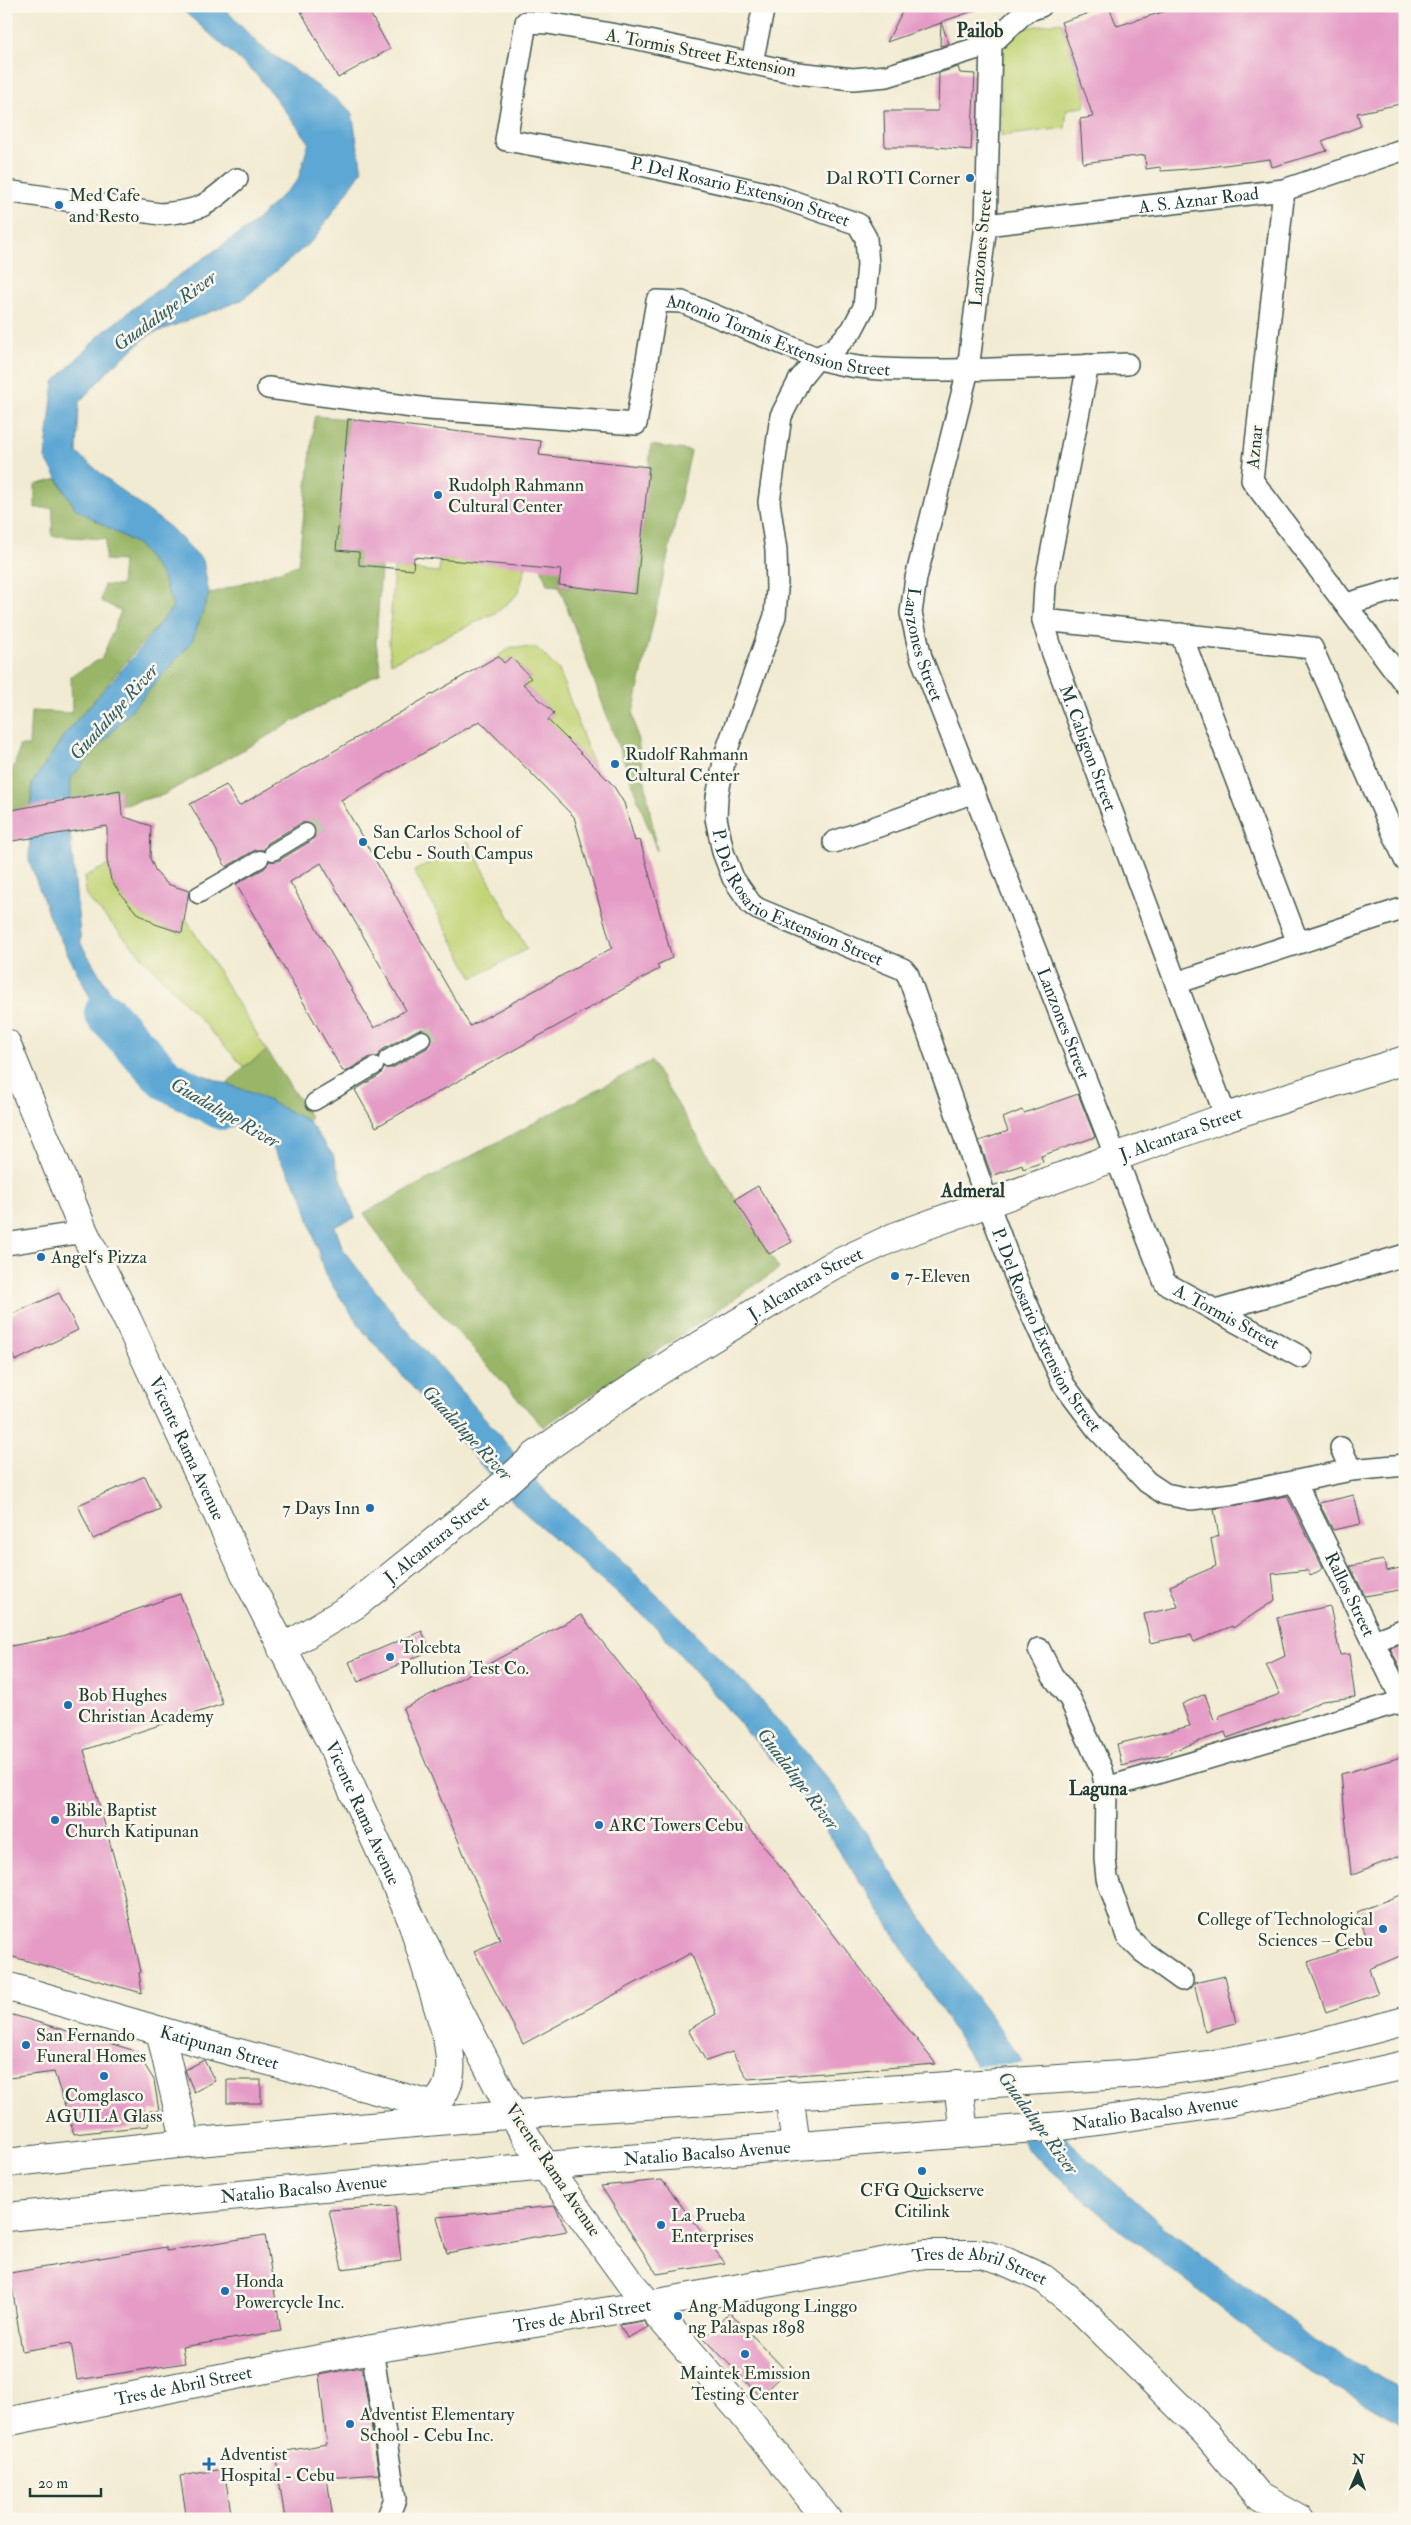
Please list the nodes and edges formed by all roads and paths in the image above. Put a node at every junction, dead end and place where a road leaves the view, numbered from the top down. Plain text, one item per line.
1 (764, 6) edge
2 (1041, 6) edge
3 (991, 44) junction
4 (752, 62) junction
5 (506, 140) joint
6 (1405, 149) edge
7 (238, 179) dead end
8 (1284, 190) junction
9 (6, 191) edge
10 (986, 225) junction
11 (817, 358) junction
12 (1127, 364) dead end
13 (1088, 365) junction
14 (968, 370) junction
15 (268, 388) dead end
16 (1405, 587) edge
17 (1346, 604) junction
18 (1043, 620) junction
19 (1180, 634) junction
20 (1405, 684) edge
21 (974, 792) junction
22 (306, 832) tunnel mouth
23 (834, 842) dead end
24 (1405, 860) edge
25 (198, 895) dead end
26 (1405, 908) edge
27 (1298, 943) junction
28 (1176, 983) junction
29 (422, 1039) tunnel mouth
30 (6, 1043) edge
31 (1405, 1060) edge
32 (314, 1102) dead end
33 (1226, 1117) junction
34 (1116, 1158) junction
35 (988, 1204) junction
36 (84, 1232) junction
37 (6, 1244) edge
38 (1405, 1255) edge
39 (1216, 1311) junction
40 (1301, 1357) dead end
41 (1340, 1448) dead end
42 (1405, 1465) edge
43 (1351, 1470) junction
44 (1295, 1482) junction
45 (1405, 1629) edge
46 (1374, 1641) junction
47 (282, 1649) junction
48 (1039, 1649) dead end
49 (1404, 1704) edge
50 (1106, 1788) junction
51 (411, 1918) junction
52 (1182, 1980) dead end
53 (6, 1986) edge
54 (1405, 2021) edge
55 (160, 2031) junction
56 (1405, 2065) edge
57 (970, 2083) junction
58 (789, 2096) junction
59 (435, 2106) junction
60 (514, 2115) junction
61 (410, 2123) junction
62 (964, 2133) junction
63 (186, 2143) junction
64 (796, 2146) junction
65 (6, 2163) edge
66 (545, 2166) junction
67 (6, 2217) edge
68 (647, 2305) junction
69 (372, 2349) junction
70 (6, 2422) edge
71 (1262, 2507) edge
72 (387, 2519) edge
73 (827, 2519) edge
74 (1300, 2519) edge

1 - 4 street
2 - 3 street
3 - 4 street, A. Tormis Street Extension
3 - 10 street, Lanzones Street
4 - 5 street, A. Tormis Street Extension
5 - 11 street, P. Del Rosario Extension Street
6 - 8 street, A. S. Aznar Road
7 - 9 street
8 - 10 street, A. S. Aznar Road
8 - 17 street, Aznar
10 - 14 street, Lanzones Street
11 - 14 street, Antonio Tormis Extension Street
11 - 15 street, Antonio Tormis Extension Street
11 - 35 street, P. Del Rosario Extension Street
12 - 13 street, Antonio Tormis Extension Street
13 - 14 street, Antonio Tormis Extension Street
13 - 18 street, M. Cabigon Street
14 - 21 street, Lanzones Street
16 - 17 street
17 - 20 street, Aznar
18 - 19 street
18 - 28 street, M. Cabigon Street
19 - 24 street
19 - 27 street
21 - 23 street
21 - 34 street, Lanzones Street
22 - 25 street
26 - 27 street
27 - 28 street
28 - 33 street, M. Cabigon Street
29 - 32 street
30 - 36 main road, Vicente Rama Avenue
31 - 33 main road, J. Alcantara Street
33 - 34 main road, J. Alcantara Street
34 - 35 main road, J. Alcantara Street
34 - 39 street, A. Tormis Street
35 - 44 street, P. Del Rosario Extension Street
35 - 47 main road, J. Alcantara Street
36 - 37 street
36 - 47 main road, Vicente Rama Avenue
38 - 39 street
39 - 40 street, A. Tormis Street
41 - 43 street
42 - 43 street, P. Del Rosario Extension Street
43 - 44 street, P. Del Rosario Extension Street
44 - 46 street, Rallos Street
45 - 46 street
46 - 49 street, Rallos Street
47 - 51 main road, Vicente Rama Avenue
48 - 50 street
49 - 50 street
50 - 52 street
51 - 59 main road
51 - 60 main road, Vicente Rama Avenue
53 - 55 main road, Katipunan Street
54 - 57 main road
55 - 59 main road, Katipunan Street
55 - 63 main road
56 - 62 main road, Natalio Bacalso Avenue
57 - 58 main road
57 - 62 main road
58 - 60 main road
58 - 64 main road
59 - 61 main road
60 - 61 main road
60 - 66 main road, Vicente Rama Avenue
61 - 63 main road
62 - 64 main road, Natalio Bacalso Avenue
63 - 65 main road
64 - 66 main road, Natalio Bacalso Avenue
66 - 67 main road, Natalio Bacalso Avenue
66 - 68 main road, Vicente Rama Avenue
68 - 69 main road, Tres de Abril Street
68 - 71 main road, Tres de Abril Street
68 - 73 main road, Vicente Rama Avenue
69 - 70 main road, Tres de Abril Street
69 - 72 street
71 - 74 main road, Tres de Abril Street

